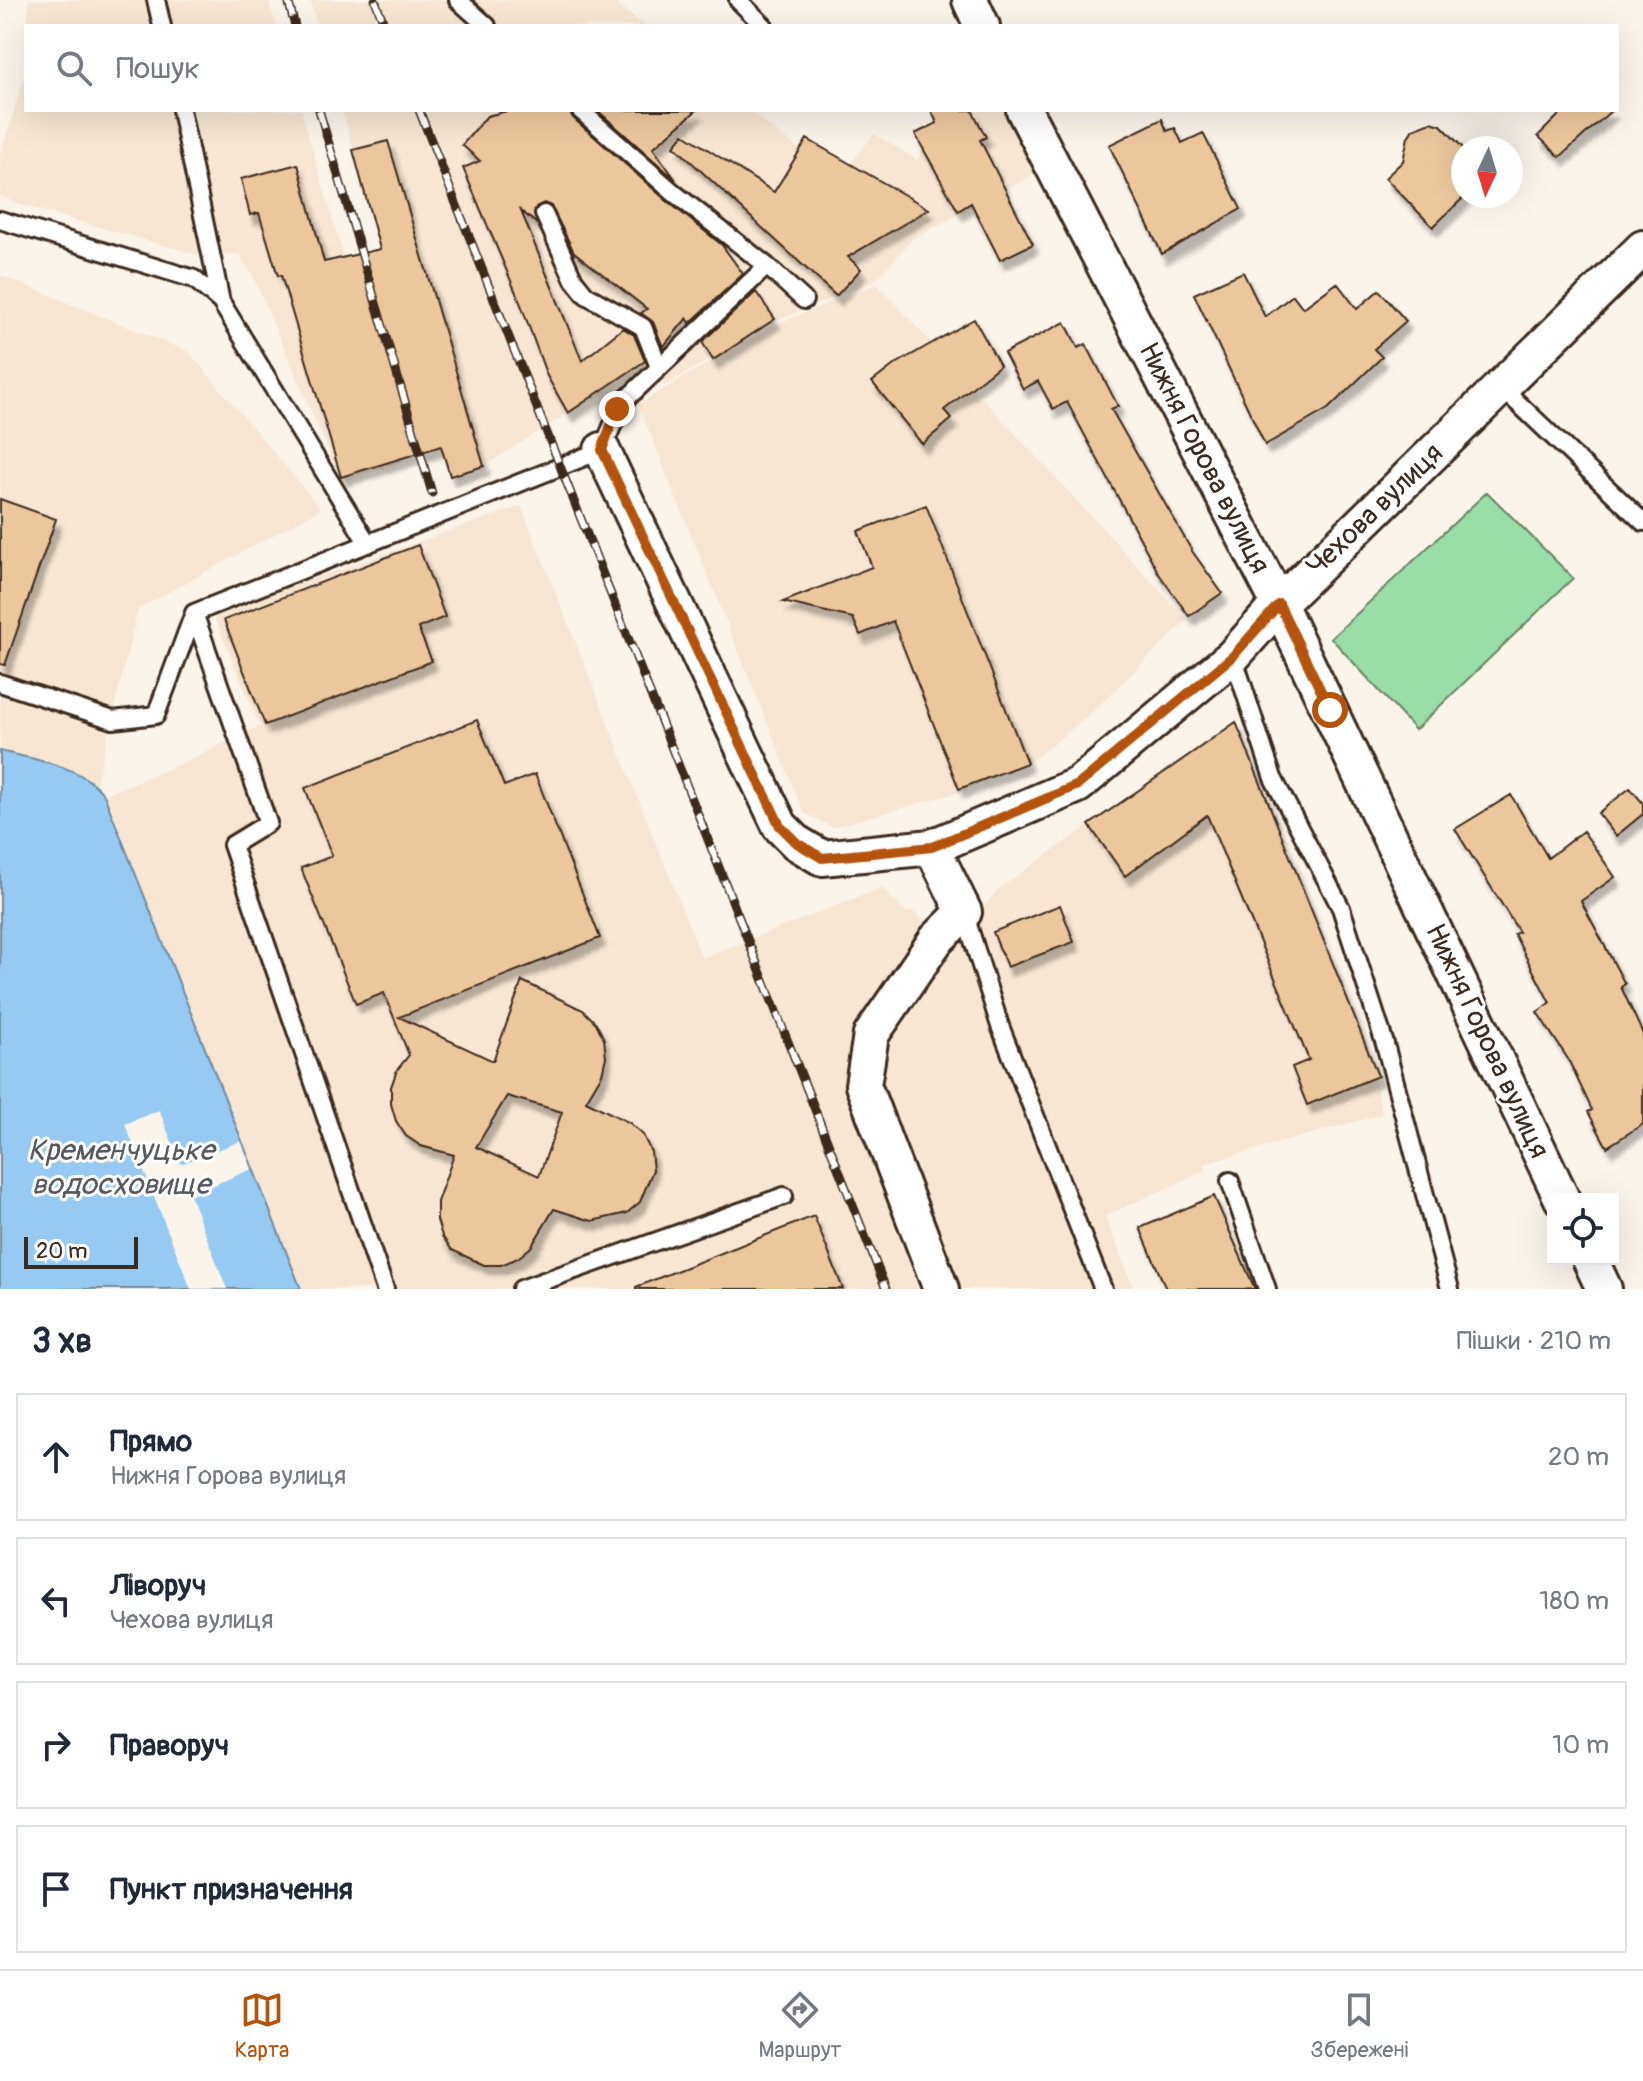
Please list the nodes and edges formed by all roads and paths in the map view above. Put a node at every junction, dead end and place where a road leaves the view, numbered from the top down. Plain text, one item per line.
1 (156, 0) edge
2 (458, 0) edge
3 (738, 0) edge
4 (970, 0) edge
5 (162, 24) edge
6 (485, 24) edge
7 (762, 24) edge
8 (981, 24) edge
9 (181, 112) edge
10 (582, 112) edge
11 (1025, 112) edge
12 (544, 214) dead end
13 (0, 220) edge
14 (1643, 248) edge
15 (767, 266) junction
16 (804, 300) dead end
17 (221, 302) junction
18 (659, 367) junction
19 (1501, 387) junction
20 (602, 450) junction
21 (1643, 522) edge
22 (368, 544) junction
23 (1279, 604) junction
24 (194, 613) junction
25 (1233, 656) junction
26 (0, 683) edge
27 (932, 847) junction
28 (964, 912) junction
29 (1230, 1181) dead end
30 (1559, 1193) edge
31 (784, 1196) dead end
32 (1593, 1265) edge
33 (385, 1289) edge
34 (521, 1289) edge
35 (941, 1289) edge
36 (1103, 1289) edge
37 (1267, 1289) edge
38 (1450, 1289) edge
39 (1604, 1289) edge

1 - 5 lane
2 - 6 lane
3 - 7 lane
4 - 8 street
9 - 17 lane
10 - 15 lane
11 - 23 street, Нижня Горова вулиця
12 - 18 lane
13 - 17 lane
14 - 19 street, Чехова вулиця
15 - 16 lane
15 - 18 lane
17 - 22 lane
18 - 20 lane
19 - 21 lane
19 - 23 street, Чехова вулиця
20 - 22 lane
20 - 27 street, Чехова вулиця
22 - 24 lane
23 - 25 street, Чехова вулиця
23 - 30 street, Нижня Горова вулиця
24 - 26 lane
24 - 33 lane
25 - 27 street, Чехова вулиця
25 - 38 lane
27 - 28 street
28 - 35 street
28 - 36 lane
29 - 37 lane
31 - 34 lane
32 - 39 street

